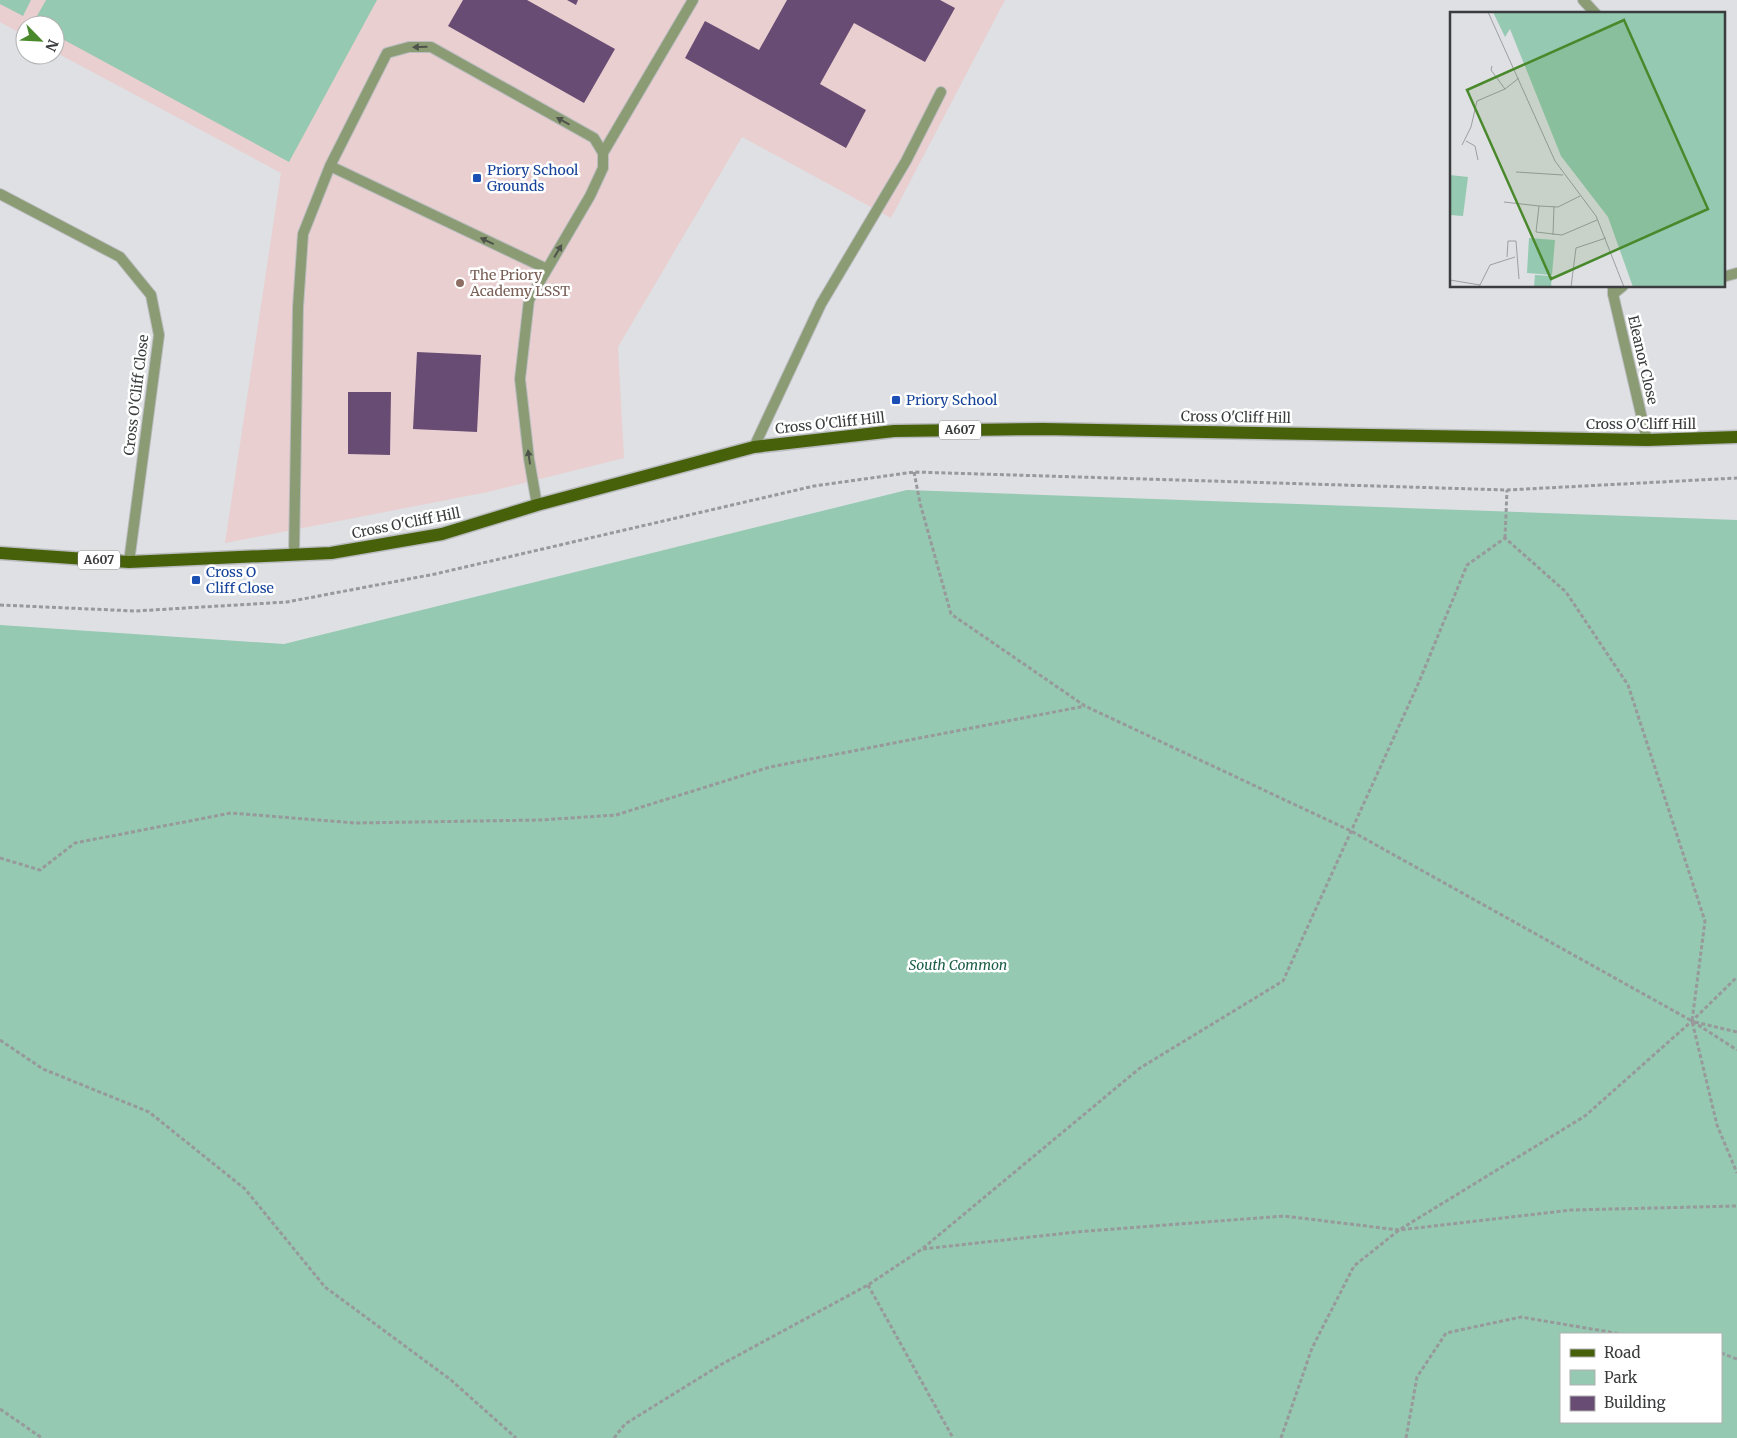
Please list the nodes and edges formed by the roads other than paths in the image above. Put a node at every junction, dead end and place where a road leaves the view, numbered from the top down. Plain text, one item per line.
1 (693, 0) edge
2 (1583, 0) edge
3 (1594, 12) edge
4 (940, 92) dead end
5 (603, 153) junction
6 (330, 166) junction
7 (0, 194) edge
8 (547, 269) junction
9 (1737, 273) edge
10 (1724, 276) edge
11 (1613, 290) edge
12 (1737, 437) edge
13 (1647, 440) junction
14 (754, 447) junction
15 (537, 505) junction
16 (0, 553) edge
17 (294, 554) junction
18 (129, 562) junction

1 - 5 street
2 - 3 street
4 - 14 street
5 -> 6 street
8 -> 5 street
8 -> 6 street
6 - 17 street
7 - 18 street, Cross O'Cliff Close
15 -> 8 street
9 - 10 street
11 - 13 street, Eleanor Close
12 - 13 main road, Cross O'Cliff Hill / A607
13 - 14 main road, Cross O'Cliff Hill / A607
14 - 15 main road, Cross O'Cliff Hill / A607
15 - 17 main road, Cross O'Cliff Hill / A607
16 - 18 main road, Cross O'Cliff Hill / A607
17 - 18 main road, Cross O'Cliff Hill / A607

